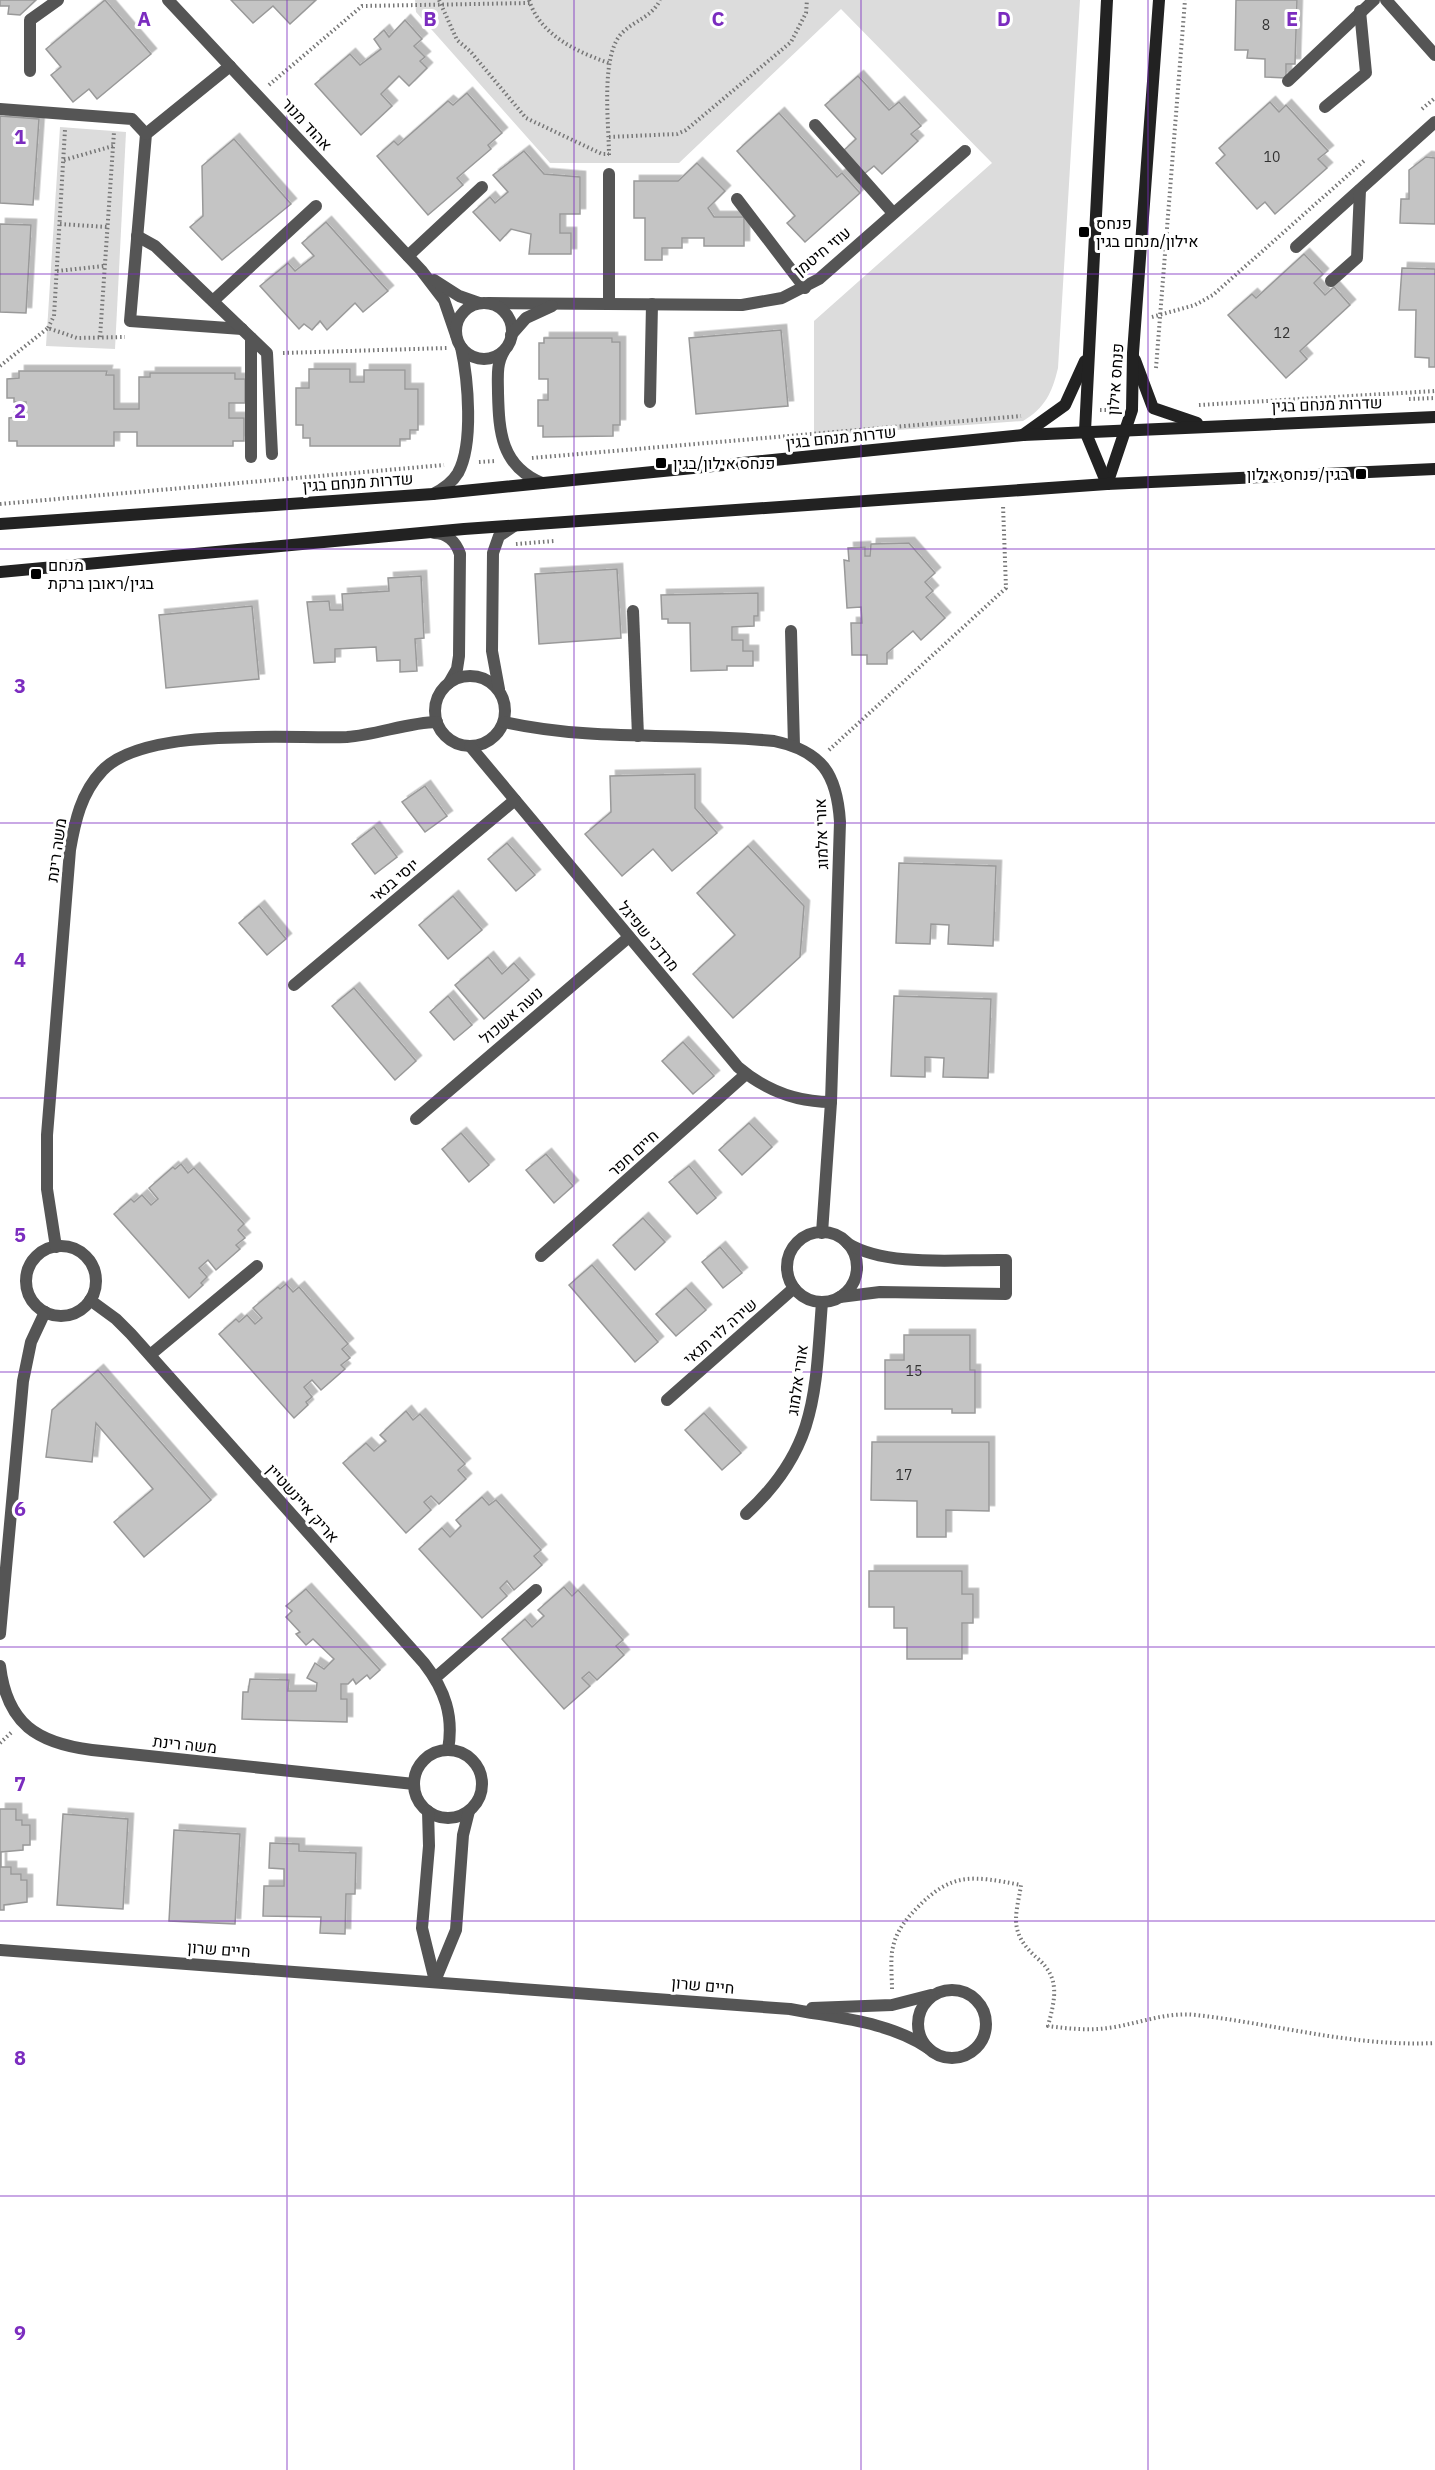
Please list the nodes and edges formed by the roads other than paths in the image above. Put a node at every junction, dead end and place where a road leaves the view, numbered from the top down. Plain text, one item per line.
1 (58, 0) edge
2 (168, 0) edge
3 (1107, 0) edge
4 (1159, 0) edge
5 (1374, 0) edge
6 (1386, 0) edge
7 (1360, 11) junction
8 (1435, 55) edge
9 (230, 66) junction
10 (30, 71) dead end
11 (1288, 81) dead end
12 (1325, 107) dead end
13 (0, 109) edge
14 (1435, 122) edge
15 (815, 124) dead end
16 (146, 134) junction
17 (965, 151) dead end
18 (609, 174) road end
19 (482, 187) dead end
20 (1360, 190) junction
21 (737, 199) dead end
22 (316, 206) dead end
23 (893, 213) junction
24 (137, 236) junction
25 (1296, 247) dead end
26 (408, 256) junction
27 (421, 270) junction
28 (1331, 281) dead end
29 (804, 288) junction
30 (213, 301) junction
31 (484, 303) junction
32 (562, 303) junction
33 (609, 303) junction
34 (652, 304) junction
35 (246, 333) junction
36 (459, 341) junction
37 (509, 341) junction
38 (1133, 354) junction
39 (1087, 355) junction
40 (651, 402) dead end
41 (1435, 417) edge
42 (1203, 425) junction
43 (1127, 430) junction
44 (1085, 431) junction
45 (1023, 435) junction
46 (272, 454) dead end
47 (251, 457) dead end
48 (1435, 469) edge
49 (542, 483) junction
50 (1107, 484) junction
51 (433, 494) junction
52 (0, 524) edge
53 (514, 526) junction
54 (433, 532) junction
55 (0, 572) edge
56 (633, 611) dead end
57 (791, 631) dead end
58 (449, 683) junction
59 (499, 690) junction
60 (437, 722) junction
61 (504, 722) junction
62 (639, 736) junction
63 (470, 746) junction
64 (794, 746) junction
65 (515, 800) junction
66 (629, 937) junction
67 (294, 985) dead end
68 (746, 1074) junction
69 (831, 1102) junction
70 (416, 1119) dead end
71 (822, 1233) junction
72 (847, 1243) junction
73 (56, 1247) junction
74 (541, 1256) dead end
75 (257, 1266) dead end
76 (794, 1288) junction
77 (840, 1297) junction
78 (90, 1300) junction
79 (822, 1302) junction
80 (45, 1312) junction
81 (150, 1355) junction
82 (667, 1400) dead end
83 (746, 1514) dead end
84 (536, 1590) dead end
85 (0, 1634) edge
86 (0, 1666) edge
87 (435, 1678) junction
88 (448, 1750) junction
89 (414, 1784) junction
90 (428, 1811) junction
91 (469, 1811) junction
92 (0, 1950) edge
93 (435, 1981) junction
94 (936, 1994) junction
95 (790, 2009) junction
96 (928, 2048) junction

1 - 10 street
2 - 9 street, אהוד מנור
3 - 39 street, פנחס אילון
4 - 38 street, פנחס אילון
5 - 7 street
6 - 8 street
7 - 11 street
7 - 12 street
9 - 16 street
9 - 26 street, אהוד מנור
13 - 16 street
14 - 20 street
15 - 23 street
16 - 24 street
17 - 23 street, עוזי חיטמן
18 - 33 street
19 - 26 street
20 - 25 street
20 - 28 street
21 - 29 street
22 - 30 street
23 - 29 street, עוזי חיטמן
24 - 30 street
24 - 35 street
26 - 27 street, אהוד מנור
27 - 31 street, אהוד מנור
27 - 36 street, אהוד מנור
29 - 34 street, עוזי חיטמן
30 - 35 street
31 - 32 street, עוזי חיטמן
31 - 36 street
31 - 37 street
32 - 33 street, עוזי חיטמן
32 - 37 street, עוזי חיטמן
33 - 34 street, עוזי חיטמן
34 - 40 street
35 - 46 street
35 - 47 street
36 - 37 street
36 - 51 street, אהוד מנור
37 - 49 street
38 - 42 street
38 - 43 street, פנחס אילון
39 - 44 street, פנחס אילון
39 - 45 street
41 - 42 street, שדרות מנחם בגין
42 - 43 street, שדרות מנחם בגין
43 - 44 street, שדרות מנחם בגין
43 - 50 street, פנחס אילון
44 - 45 street, שדרות מנחם בגין
44 - 50 street, פנחס אילון
45 - 49 street, שדרות מנחם בגין
48 - 50 street
49 - 51 street, שדרות מנחם בגין
50 - 53 street
51 - 52 street, שדרות מנחם בגין
53 - 54 street
53 - 59 street
54 - 55 street
54 - 58 street
56 - 62 street
57 - 64 street
58 - 59 street
58 - 60 street
59 - 61 street
60 - 63 street
60 - 73 street, משה רינת
61 - 62 street
61 - 63 street
62 - 64 street
63 - 65 street, מרדכי שפיגל
64 - 69 street, אורי אלמוג
65 - 66 street, מרדכי שפיגל
65 - 67 street, יוסי בנאי
66 - 68 street, מרדכי שפיגל
66 - 70 street, נועה אשכול
68 - 69 street, מרדכי שפיגל
68 - 74 street, חיים חפר
69 - 71 street, אורי אלמוג
71 - 72 street
71 - 76 street
72 - 77 street
72 - 77 street
73 - 78 street
73 - 80 street
75 - 81 street
76 - 79 street
76 - 82 street, שירה לוי תנאי
77 - 79 street
78 - 80 street
78 - 81 street, אריק איינשטיין
79 - 83 street, אורי אלמוג
80 - 85 street
81 - 87 street, אריק איינשטיין
84 - 87 street
86 - 89 street, משה רינת
87 - 88 street, אריק איינשטיין
88 - 89 street
88 - 91 street
89 - 90 street
90 - 91 street
90 - 93 street
91 - 93 street
92 - 93 street, חיים שרון
93 - 95 street, חיים שרון
94 - 95 street, חיים שרון
94 - 96 street
94 - 96 street
95 - 96 street, חיים שרון

